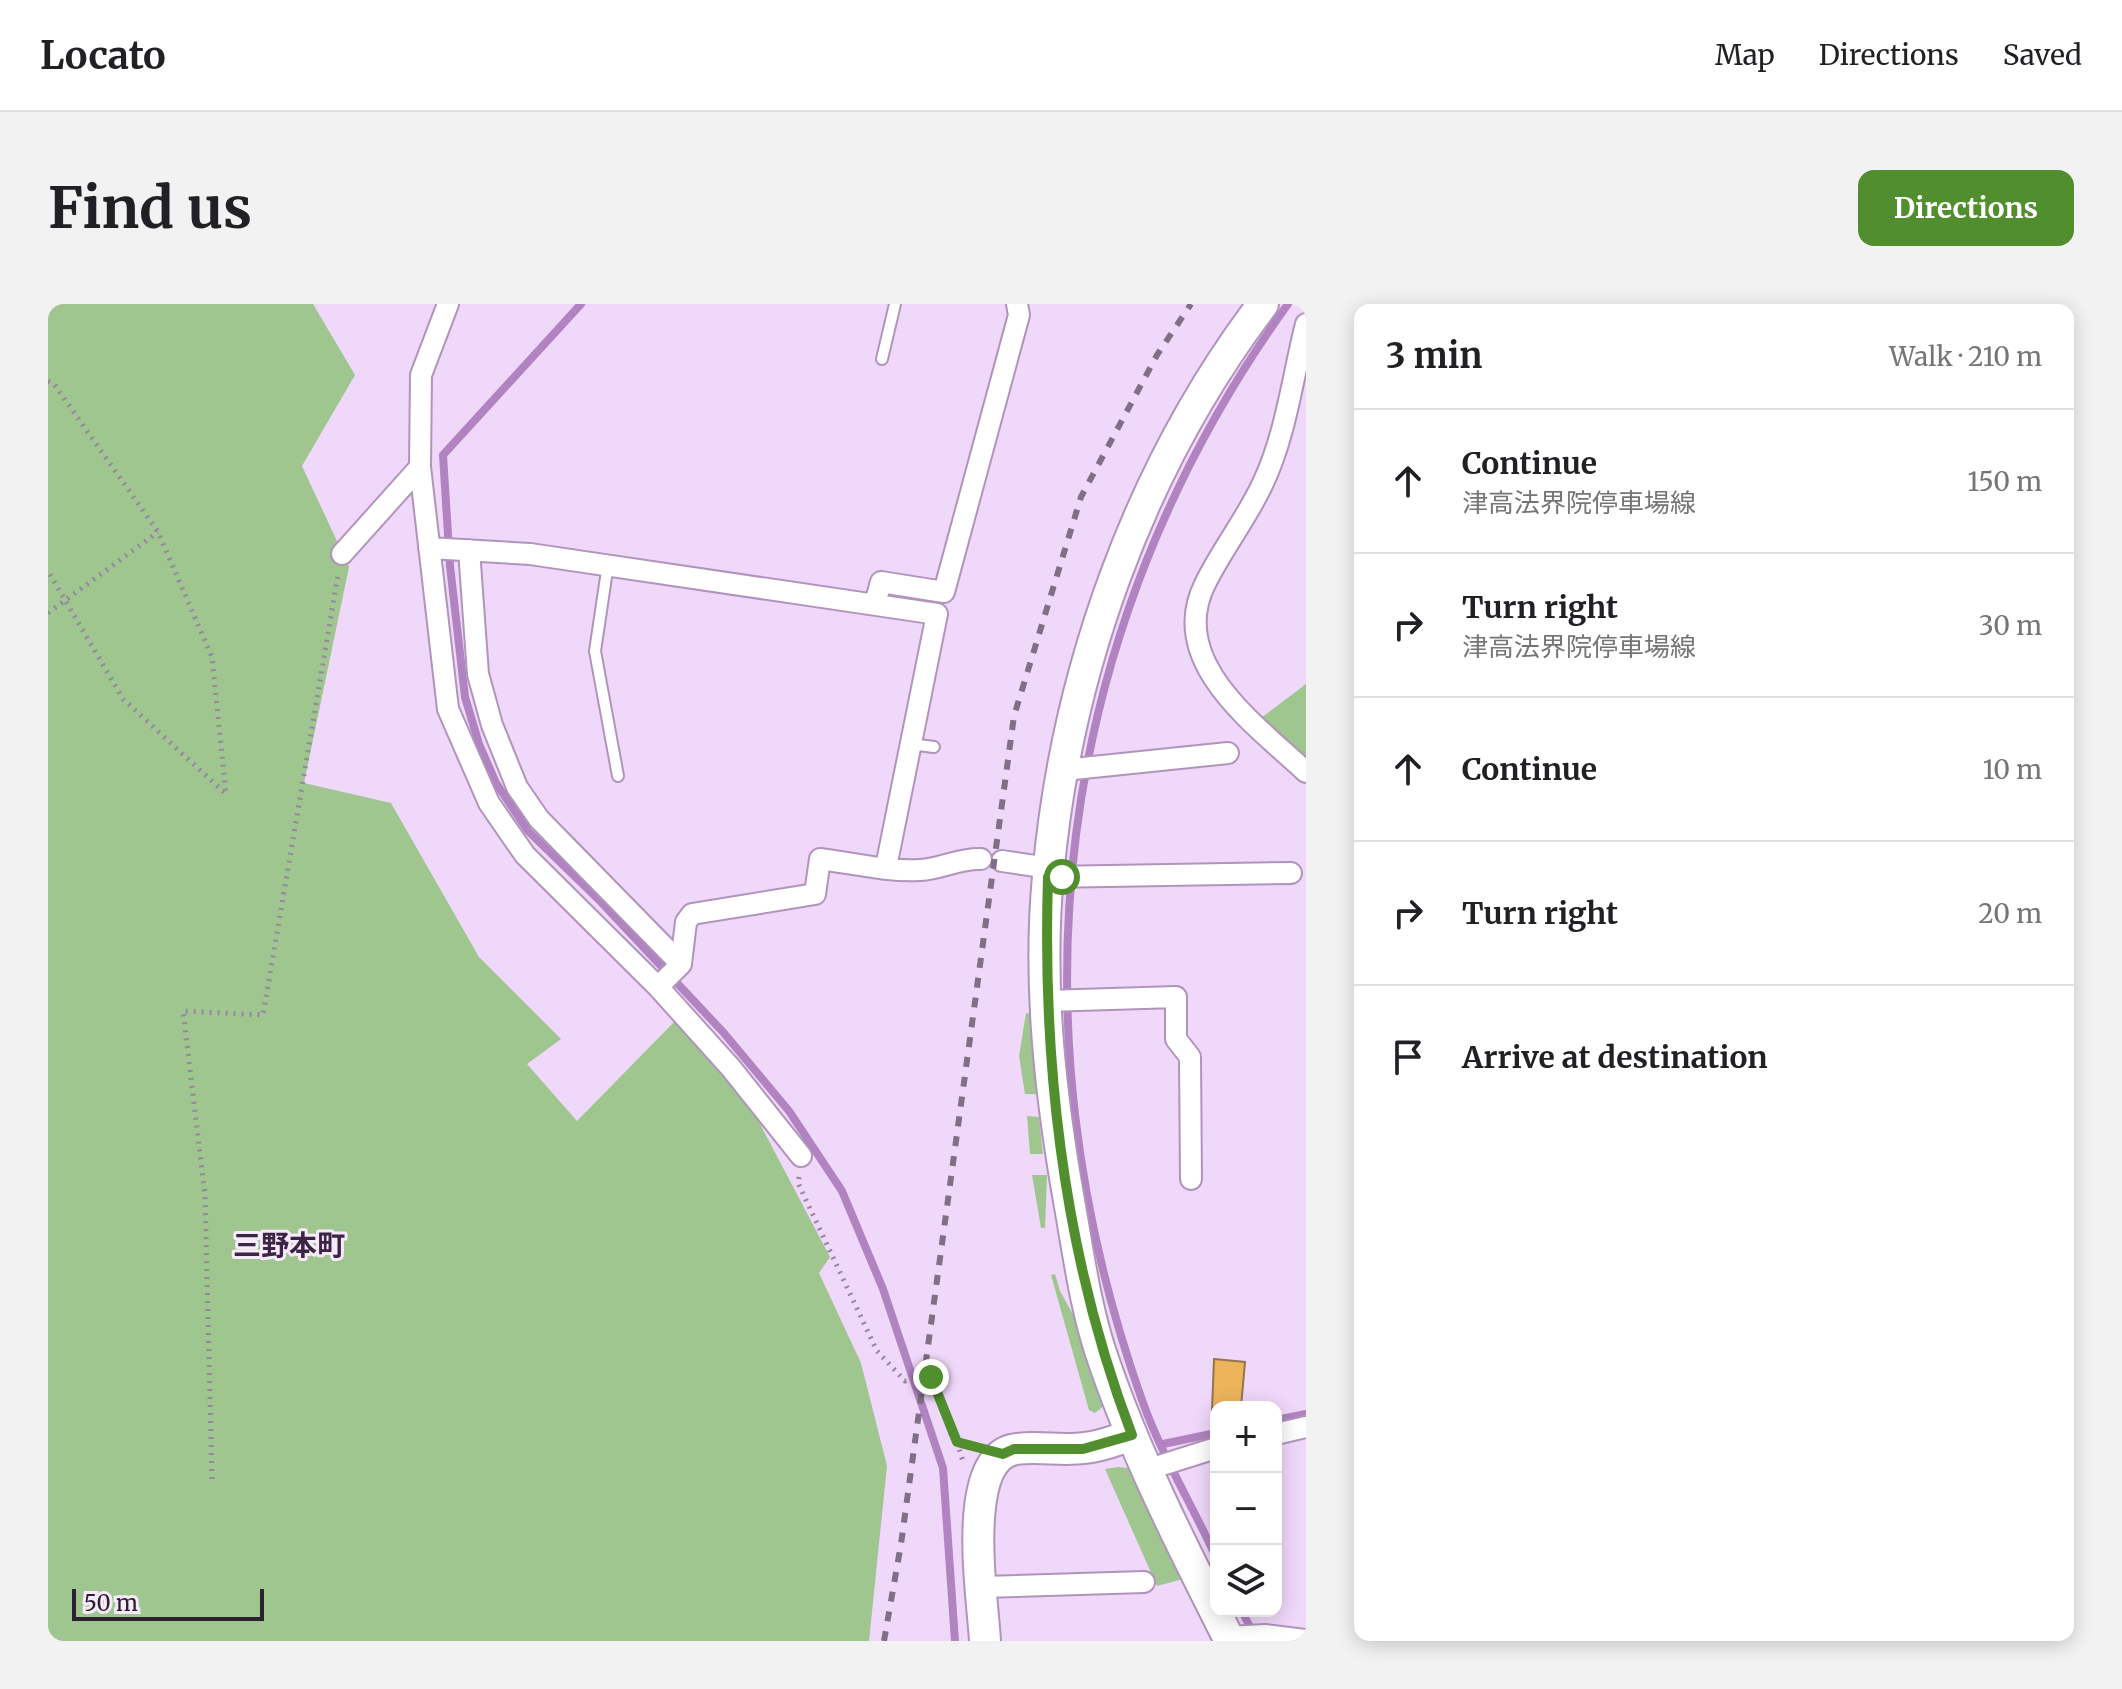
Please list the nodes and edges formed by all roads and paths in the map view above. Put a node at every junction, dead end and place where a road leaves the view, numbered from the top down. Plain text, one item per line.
1 (448, 304) edge
2 (895, 304) edge
3 (1017, 304) edge
4 (1263, 304) edge
5 (1306, 324) edge
6 (882, 359) dead end
7 (48, 381) edge
8 (420, 467) junction
9 (158, 532) junction
10 (432, 548) junction
11 (466, 550) junction
12 (342, 554) joint
13 (608, 564) junction
14 (48, 571) edge
15 (64, 600) junction
16 (875, 603) junction
17 (48, 613) edge
18 (490, 726) junction
19 (460, 736) junction
20 (910, 744) junction
21 (934, 747) dead end
22 (1228, 753) dead end
23 (1078, 769) junction
24 (1306, 772) edge
25 (618, 776) dead end
26 (981, 859) dead end
27 (1002, 861) dead end
28 (584, 865) junction
29 (886, 867) junction
30 (1291, 873) dead end
31 (1059, 875) junction
32 (561, 887) junction
33 (680, 965) junction
34 (660, 985) junction
35 (1060, 1000) junction
36 (801, 1156) joint
37 (1191, 1179) dead end
38 (1306, 1427) edge
39 (1282, 1433) edge
40 (1132, 1435) junction
41 (1210, 1450) edge
42 (1003, 1454) junction
43 (1163, 1463) junction
44 (212, 1479) dead end
45 (1144, 1582) dead end
46 (982, 1587) junction
47 (1242, 1637) edge
48 (1306, 1640) edge
49 (985, 1641) edge

1 - 8 street
2 - 6 lane
3 - 16 street
4 - 23 main road
5 - 24 street
7 - 9 path
8 - 10 street
8 - 12 street
9 - 15 path
9 - 15 path
10 - 11 street
10 - 19 street
11 - 13 street
11 - 18 street
12 - 44 path
13 - 16 street
13 - 25 lane
14 - 15 path
15 - 17 path
16 - 20 street
18 - 19 street
18 - 28 street
19 - 32 street
20 - 21 lane
20 - 29 street
22 - 23 street
23 - 31 main road
26 - 29 street
27 - 31 street
28 - 32 street
28 - 33 street
29 - 33 street
30 - 31 street
31 - 35 main road
32 - 34 street
33 - 34 street
34 - 36 street
35 - 37 street
35 - 40 main road
36 - 42 path
38 - 39 street
40 - 42 main road
40 - 43 main road
41 - 43 street
42 - 46 main road
43 - 47 main road
45 - 46 street
46 - 49 main road
47 - 48 street

